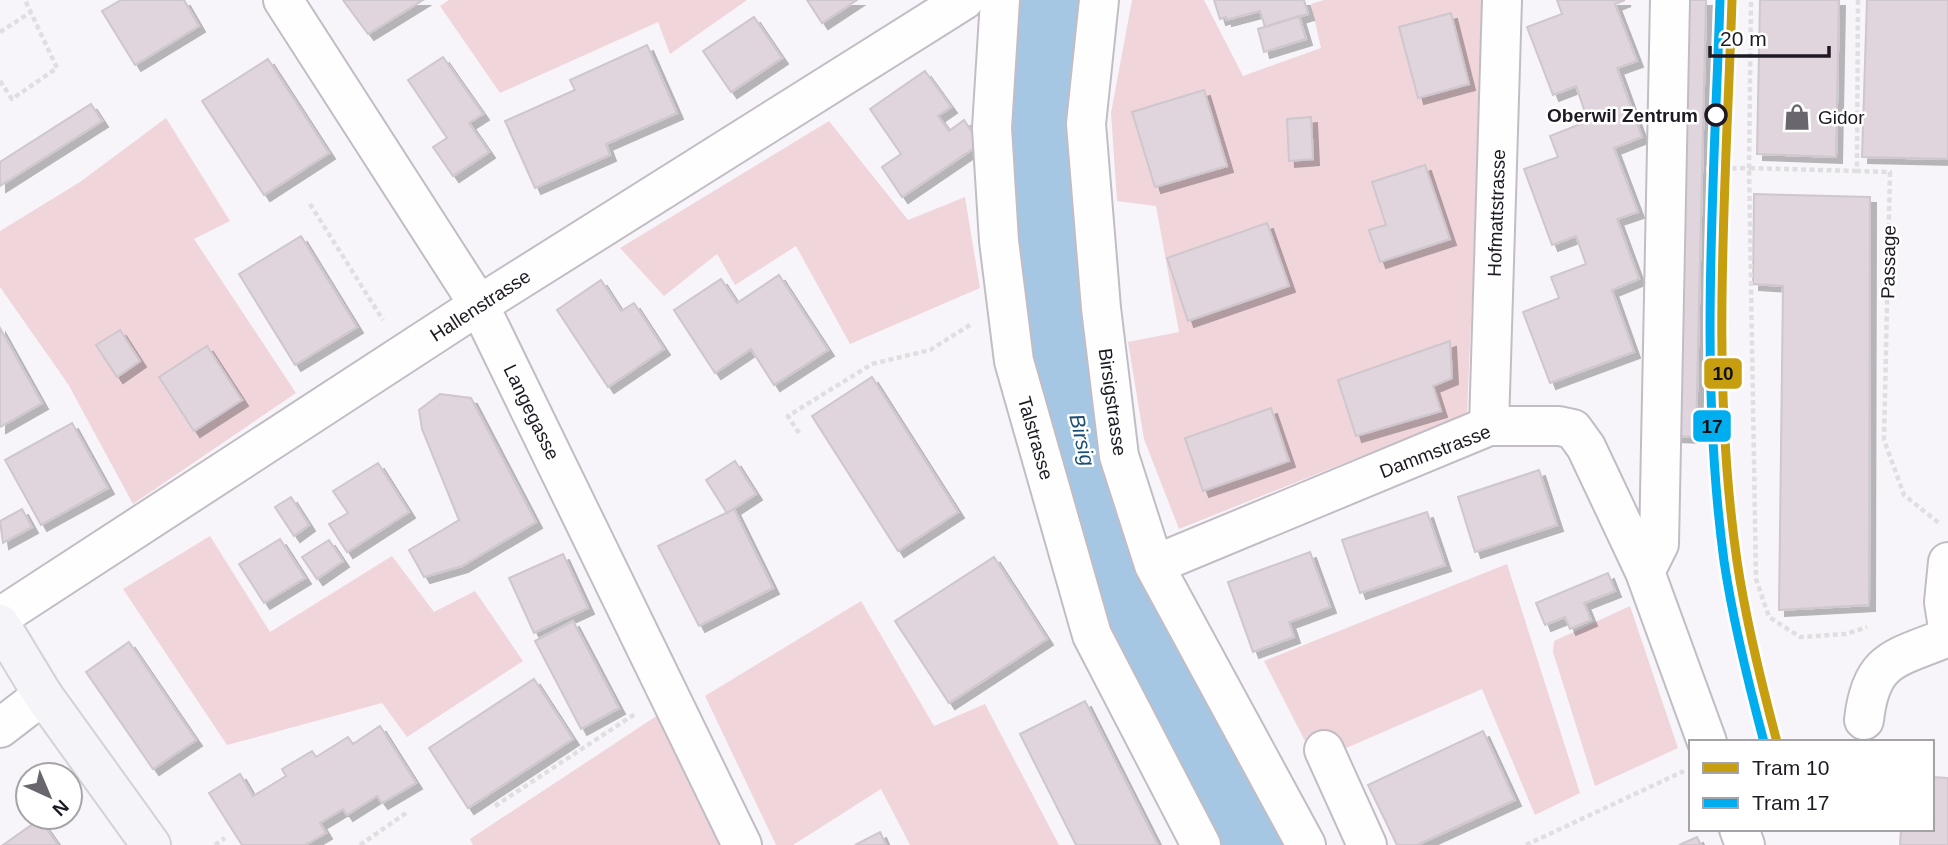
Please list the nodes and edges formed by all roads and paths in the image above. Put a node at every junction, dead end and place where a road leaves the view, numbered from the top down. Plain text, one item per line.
1 (25, 0) edge
2 (283, 0) edge
3 (964, 0) edge
4 (1000, 0) edge
5 (1099, 0) edge
6 (1502, 0) edge
7 (1670, 0) edge
8 (1751, 0) edge
9 (1857, 0) edge
10 (31, 12) junction
11 (0, 32) edge
12 (0, 81) edge
13 (1702, 168) dead end
14 (1749, 168) junction
15 (1857, 171) junction
16 (310, 204) dead end
17 (1006, 303) junction
18 (479, 305) junction
19 (404, 354) junction
20 (1489, 426) junction
21 (799, 433) dead end
22 (1948, 530) edge
23 (1948, 562) edge
24 (1154, 565) junction
25 (1645, 572) junction
26 (0, 617) edge
27 (0, 624) edge
28 (1871, 626) dead end
29 (1948, 628) edge
30 (1948, 637) edge
31 (668, 692) junction
32 (43, 695) junction
33 (1864, 720) dead end
34 (0, 728) edge
35 (1706, 740) edge
36 (1324, 750) dead end
37 (1689, 768) edge
38 (495, 806) dead end
39 (406, 813) dead end
40 (225, 838) dead end
41 (151, 845) edge
42 (215, 845) edge
43 (360, 845) edge
44 (742, 845) edge
45 (1201, 845) edge
46 (1306, 845) edge
47 (1367, 845) edge
48 (1526, 845) edge

1 - 10 path
2 - 18 street, Langegasse
3 - 18 street, Hallenstrasse
4 - 17 street, Talstrasse
5 - 24 street, Birsigstrasse
6 - 20 street, Hofmattstrasse
7 - 25 street
8 - 14 path
9 - 15 path
10 - 11 path
10 - 12 path
13 - 14 path
14 - 15 path
14 - 28 path
15 - 22 path, Passage
16 - 19 path
17 - 21 path
17 - 45 street, Talstrasse
18 - 19 street, Hallenstrasse
18 - 31 street, Langegasse
19 - 26 street, Hallenstrasse
20 - 24 street, Dammstrasse
20 - 25 street, Dammstrasse
23 - 29 street
24 - 46 street, Birsigstrasse
25 - 35 street, Dammstrasse
27 - 32 main road
30 - 33 street
31 - 38 path
31 - 44 street, Langegasse
32 - 34 street
32 - 41 main road
36 - 47 street
37 - 48 path
39 - 43 path
40 - 42 path

